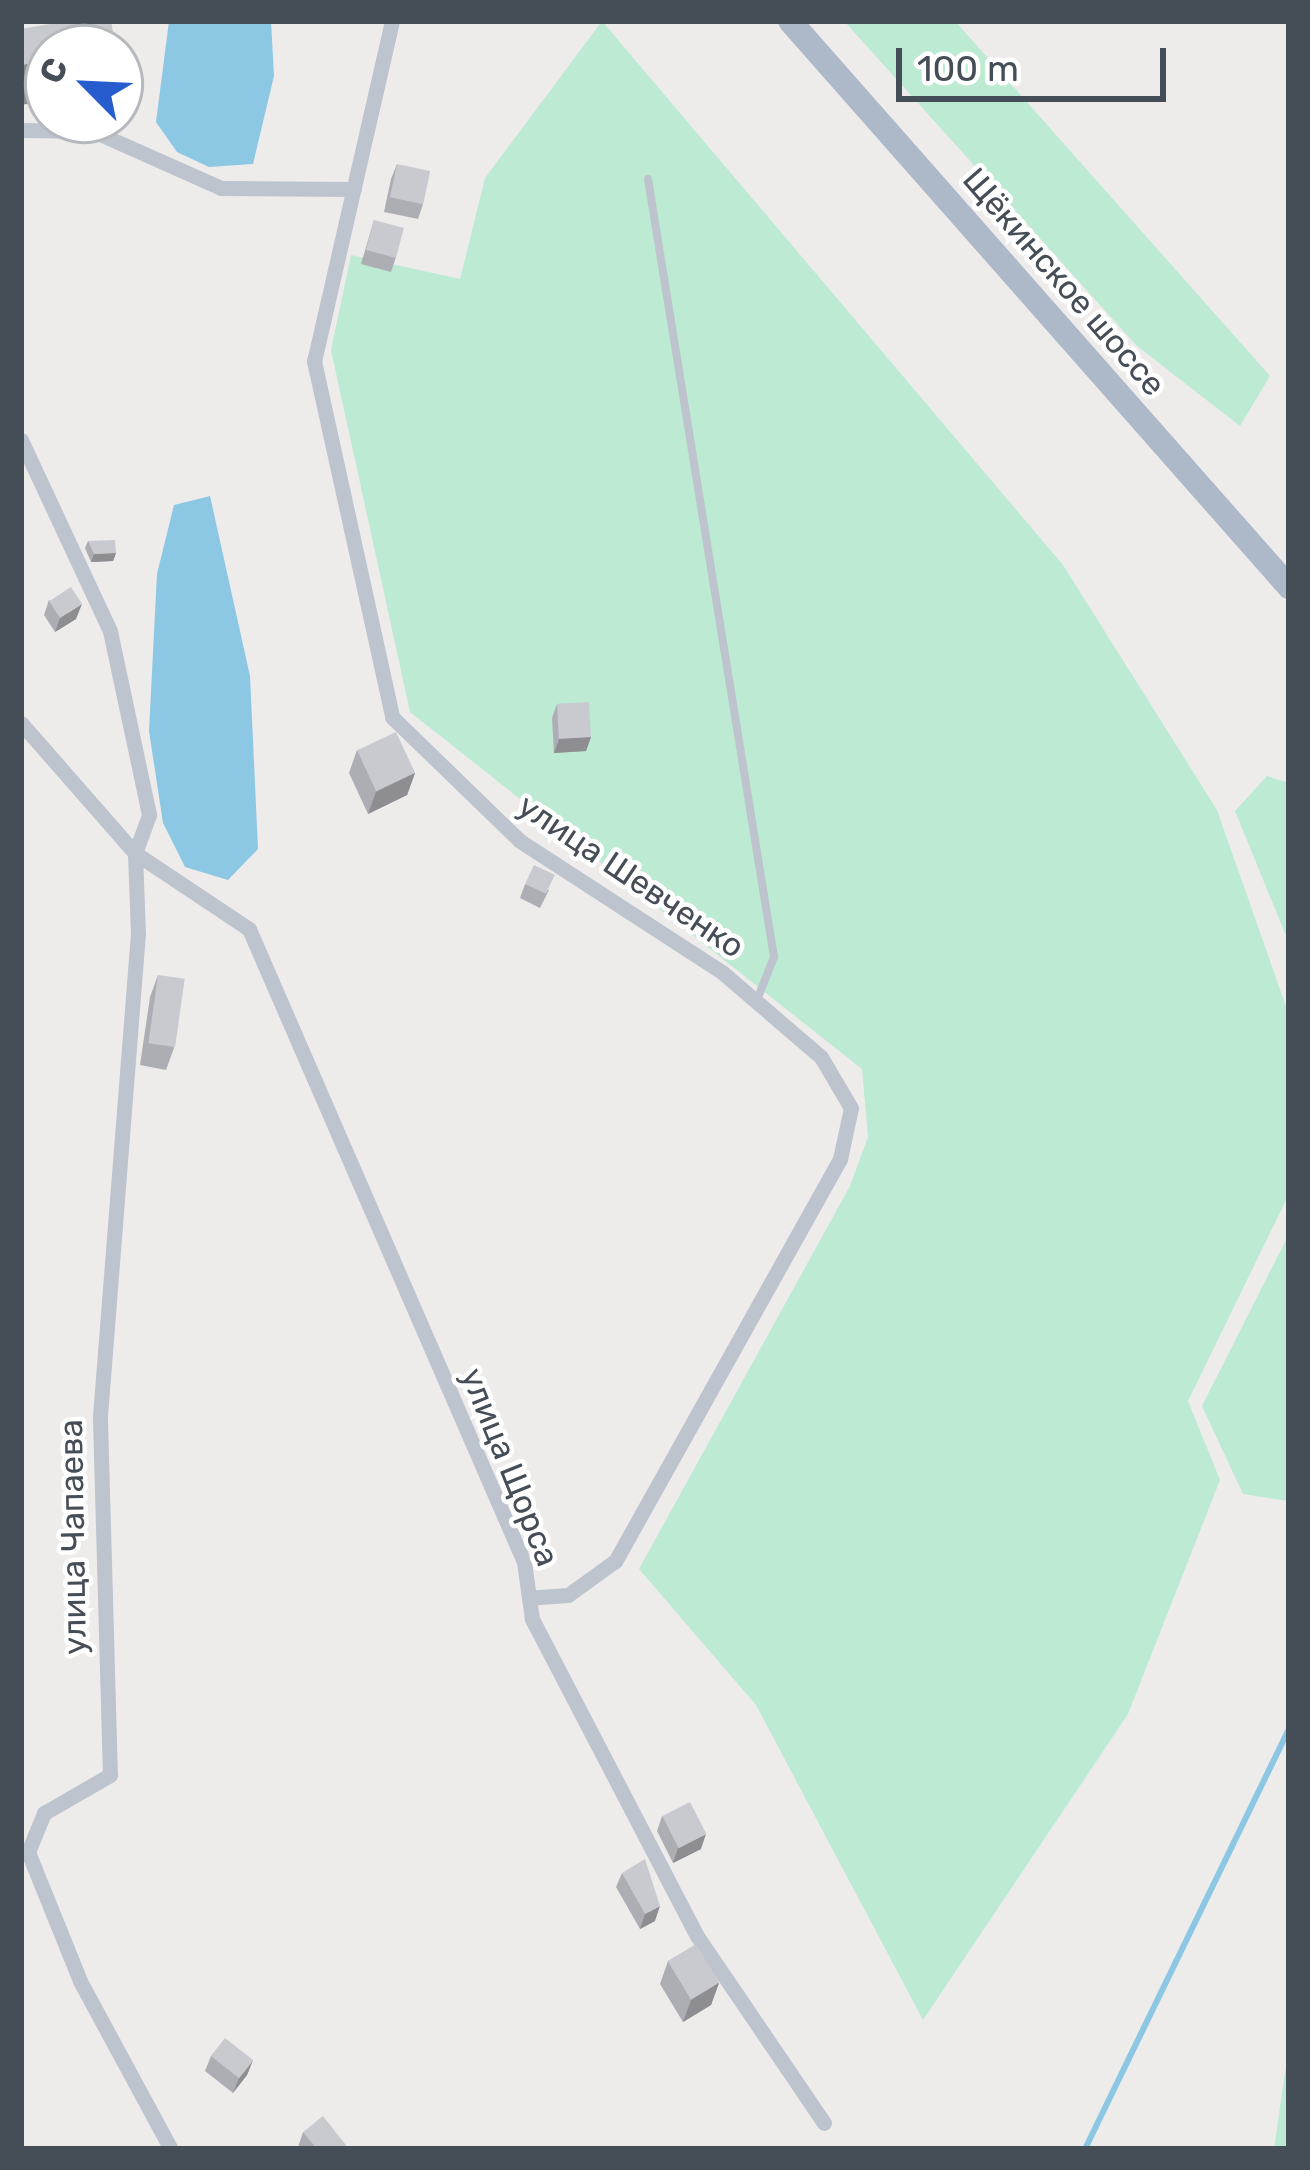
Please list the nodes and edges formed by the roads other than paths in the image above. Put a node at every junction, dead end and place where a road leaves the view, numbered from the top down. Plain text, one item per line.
1 (392, 21) edge
2 (790, 21) edge
3 (21, 130) edge
4 (648, 179) dead end
5 (355, 189) junction
6 (21, 440) edge
7 (1289, 586) edge
8 (21, 723) edge
9 (135, 853) junction
10 (757, 1002) junction
11 (529, 1598) junction
12 (24, 1852) edge
13 (824, 2123) dead end
14 (170, 2149) edge

1 - 5 street, улица Шевченко
2 - 7 main road, Щёкинское шоссе
3 - 5 street
4 - 10 lane
5 - 10 street, улица Шевченко
6 - 9 street
8 - 9 street, улица Щорса
9 - 11 street, улица Щорса
9 - 12 street, улица Чапаева
10 - 11 street, улица Шевченко
11 - 13 street, улица Щорса
12 - 14 street, улица Чапаева

